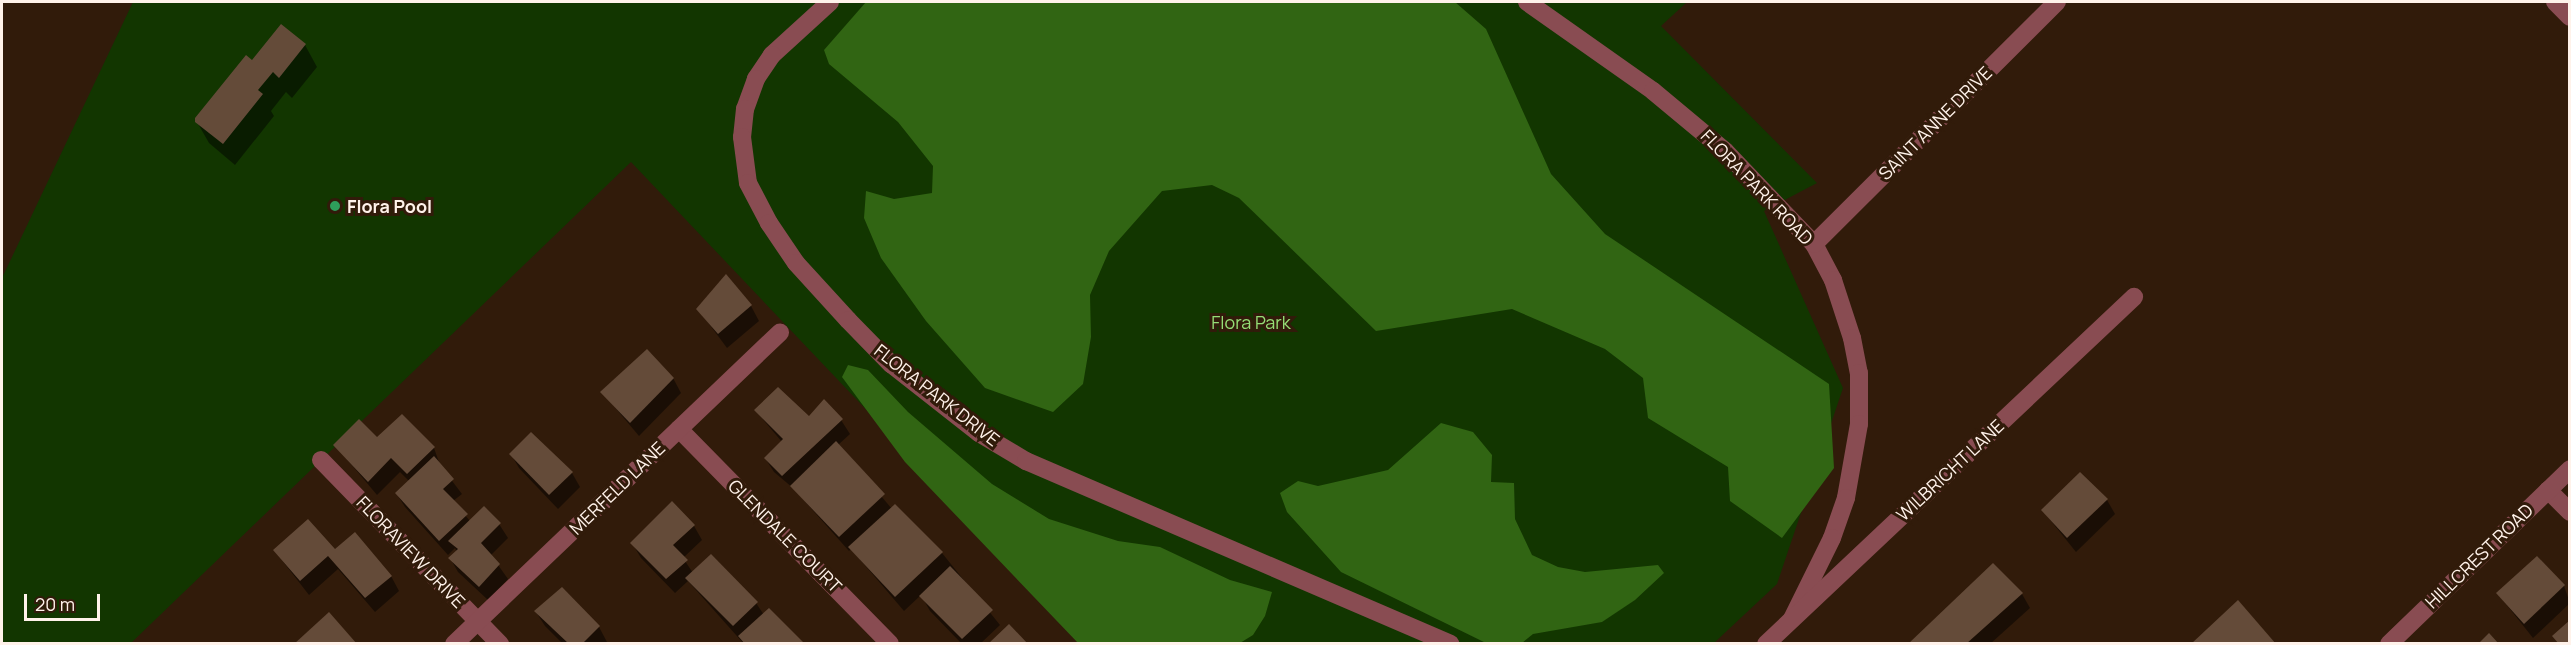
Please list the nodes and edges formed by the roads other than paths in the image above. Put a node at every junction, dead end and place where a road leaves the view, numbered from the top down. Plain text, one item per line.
1 (830, 2) edge
2 (1527, 2) edge
3 (2057, 2) edge
4 (2555, 2) edge
5 (2570, 17) edge
6 (1814, 244) junction
7 (2134, 297) dead end
8 (780, 332) dead end
9 (679, 429) junction
10 (321, 460) dead end
11 (2570, 469) edge
12 (2548, 490) junction
13 (2570, 512) edge
14 (1792, 619) junction
15 (478, 621) junction
16 (454, 644) edge
17 (500, 644) edge
18 (890, 644) edge
19 (1450, 644) edge
20 (1766, 644) edge
21 (2389, 644) edge

1 - 19 street, FLORA PARK DRIVE
2 - 6 street, FLORA PARK ROAD
3 - 6 street, SAINT ANNE DRIVE
4 - 5 street
6 - 14 street, FLORA PARK ROAD
7 - 14 street, WILBRICHT LANE
8 - 9 street, MERFELD LANE
9 - 15 street, MERFELD LANE
9 - 18 street, GLENDALE COURT
10 - 15 street, FLORAVIEW DRIVE
11 - 12 street, HILLCREST ROAD
12 - 13 street
12 - 21 street, HILLCREST ROAD
14 - 20 street, WILBRICHT LANE
15 - 16 street, MERFELD LANE
15 - 17 street, FLORAVIEW DRIVE

